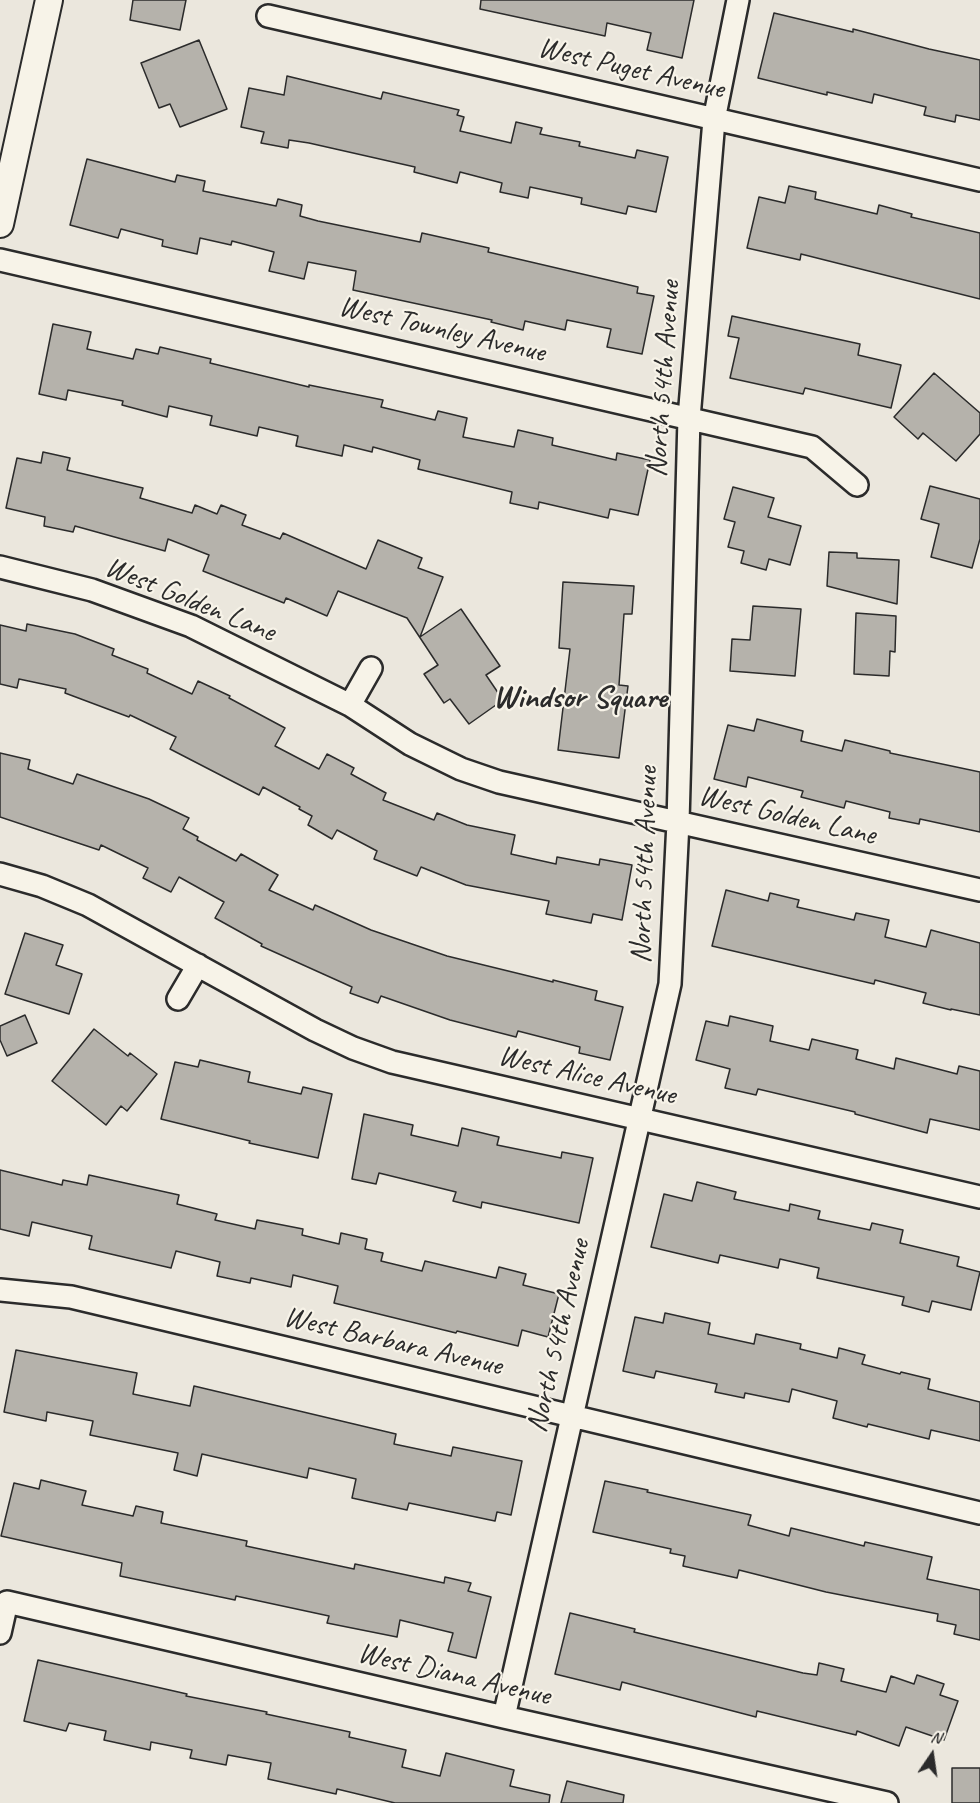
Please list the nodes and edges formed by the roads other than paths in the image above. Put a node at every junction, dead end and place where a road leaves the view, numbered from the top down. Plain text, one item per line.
1 (49, 0) edge
2 (738, 0) edge
3 (268, 16) dead end
4 (714, 120) junction
5 (980, 180) edge
6 (0, 224) edge
7 (0, 260) edge
8 (688, 418) junction
9 (857, 485) dead end
10 (0, 567) edge
11 (371, 668) dead end
12 (350, 705) junction
13 (678, 822) junction
14 (0, 874) edge
15 (980, 890) edge
16 (198, 966) junction
17 (178, 999) dead end
18 (640, 1120) junction
19 (980, 1197) edge
20 (0, 1290) edge
21 (571, 1415) junction
22 (980, 1513) edge
23 (0, 1633) edge
24 (504, 1718) junction
25 (887, 1803) edge

1 - 6 street
2 - 4 street, North 54th Avenue
3 - 4 street, West Puget Avenue
4 - 5 street, West Puget Avenue
4 - 8 street, North 54th Avenue
7 - 8 street, West Townley Avenue
8 - 9 street, West Townley Avenue
8 - 13 street, North 54th Avenue
10 - 12 street, West Golden Lane
11 - 12 street
12 - 13 street, West Golden Lane
13 - 15 street, West Golden Lane
13 - 18 street, North 54th Avenue
14 - 16 street, West Alice Avenue
16 - 17 street
16 - 18 street, West Alice Avenue
18 - 19 street, West Alice Avenue
18 - 21 street, North 54th Avenue
20 - 21 street, West Barbara Avenue
21 - 22 street, West Barbara Avenue
21 - 24 street, North 54th Avenue
23 - 24 street, West Diana Avenue
24 - 25 street, West Diana Avenue

